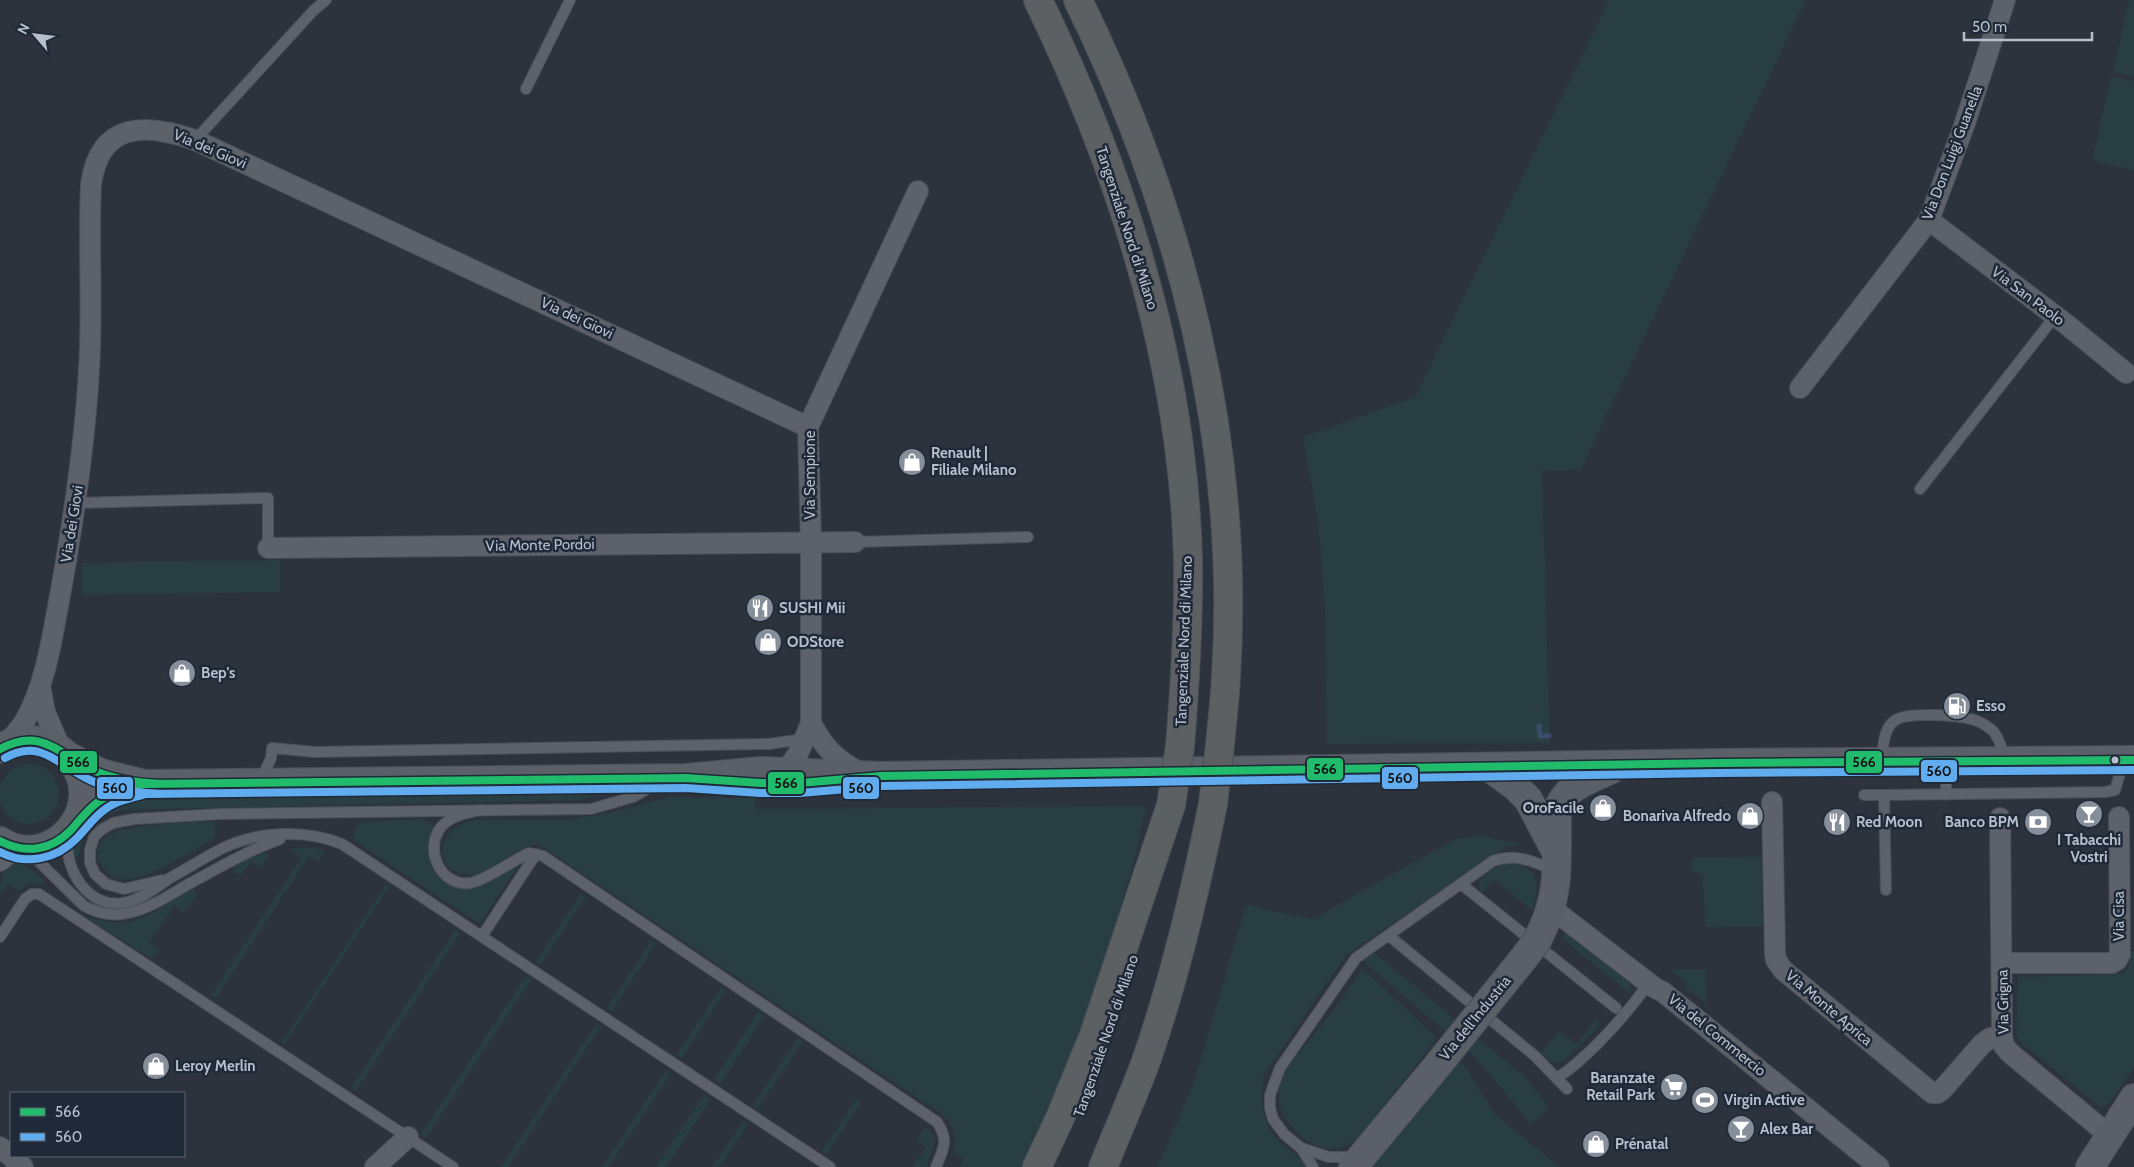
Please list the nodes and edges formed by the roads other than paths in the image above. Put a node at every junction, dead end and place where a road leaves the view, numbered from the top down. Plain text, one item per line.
1 (326, 0) edge
2 (570, 0) edge
3 (1038, 0) edge
4 (1078, 0) edge
5 (2005, 0) edge
6 (526, 89) dead end
7 (195, 140) junction
8 (918, 191) dead end
9 (1929, 220) junction
10 (2054, 316) junction
11 (2126, 373) dead end
12 (1800, 388) dead end
13 (808, 427) junction
14 (1920, 489) dead end
15 (75, 503) junction
16 (1028, 537) dead end
17 (811, 542) junction
18 (855, 542) joint
19 (268, 548) joint
20 (40, 686) junction
21 (808, 731) junction
22 (3, 747) edge
23 (65, 753) junction
24 (2006, 761) junction
25 (1882, 762) junction
26 (1946, 762) junction
27 (2130, 762) edge
28 (1621, 765) junction
29 (1490, 768) junction
30 (785, 772) junction
31 (873, 776) junction
32 (676, 778) junction
33 (259, 783) junction
34 (145, 784) junction
35 (1864, 794) dead end
36 (1884, 795) junction
37 (1946, 795) junction
38 (1772, 802) dead end
39 (1171, 805) junction
40 (481, 810) junction
41 (2119, 817) dead end
42 (2000, 818) dead end
43 (73, 827) junction
44 (293, 834) junction
45 (10, 850) edge
46 (536, 854) junction
47 (1557, 862) junction
48 (170, 878) junction
49 (1462, 884) junction
50 (1886, 890) dead end
51 (1547, 918) junction
52 (1388, 935) junction
53 (482, 936) junction
54 (0, 937) edge
55 (2002, 963) junction
56 (1649, 984) junction
57 (1616, 1008) dead end
58 (2002, 1036) junction
59 (1557, 1078) junction
60 (1567, 1089) dead end
61 (2134, 1098) edge
62 (2110, 1136) junction
63 (408, 1137) junction
64 (0, 1148) edge
65 (1301, 1148) junction
66 (10, 1157) edge
67 (10, 1157) edge
68 (1357, 1162) edge
69 (22, 1167) edge
70 (375, 1167) edge
71 (453, 1167) edge
72 (830, 1167) edge
73 (936, 1167) edge
74 (1037, 1167) edge
75 (1058, 1167) edge
76 (1103, 1167) edge
77 (1313, 1167) edge
78 (1879, 1167) edge
79 (2090, 1167) edge

1 - 7 lane
2 - 6 lane
3 - 39 highway, Tangenziale Nord di Milano, bridge
4 - 76 highway, bridge
5 - 9 street, Via Don Luigi Guanella
7 - 13 street, Via dei Giovi
7 - 15 street, Via dei Giovi
8 - 13 street, Via Sempione
9 - 10 street, Via San Paolo
9 - 12 street, Via Don Luigi Guanella
10 - 11 street, Via San Paolo
10 - 14 lane
13 - 17 street, Via Sempione
15 - 19 lane
15 - 20 street, Via dei Giovi
16 - 18 lane
17 - 18 street, Via Monte Pordoi
17 - 19 street, Via Monte Pordoi
17 - 21 street, Via Sempione
20 - 22 street
20 - 23 street
21 - 30 street, Via Sempione
21 - 31 street, Via Sempione
21 - 33 lane
22 - 23 street
23 - 34 street
23 - 43 street
24 - 25 lane
24 - 26 street
24 - 27 street
25 - 26 street
25 - 28 street
26 - 37 lane
27 - 37 lane
28 - 29 street
28 - 47 street, Via dell'Industria
29 - 31 street
29 - 47 street
30 - 31 street
30 - 32 street
31 - 32 street
32 - 33 street
32 - 40 lane
33 - 34 street
34 - 43 street
35 - 36 lane
36 - 37 lane
36 - 50 lane
38 - 58 street, Via Monte Aprica
39 - 74 highway
39 - 75 highway, Tangenziale Nord di Milano
40 - 46 lane
40 - 48 lane
41 - 55 street, Via Cisa
42 - 55 street, Via Grigna
43 - 45 street
43 - 48 lane
44 - 45 lane
44 - 48 lane
44 - 53 lane
46 - 53 lane
46 - 73 lane
47 - 49 lane
47 - 51 street, Via dell'Industria
49 - 52 lane
49 - 57 lane
51 - 56 street, Via del Commercio
51 - 68 street, Via dell'Industria, bridge
52 - 59 lane
52 - 65 lane
53 - 72 lane
54 - 63 lane
55 - 58 street, Via Grigna
56 - 59 lane
56 - 78 street, Via del Commercio
58 - 62 street, Via Grigna
59 - 60 lane
61 - 62 street
62 - 79 street
63 - 70 street
63 - 71 lane
64 - 66 street
65 - 68 lane
65 - 77 lane
67 - 69 street

